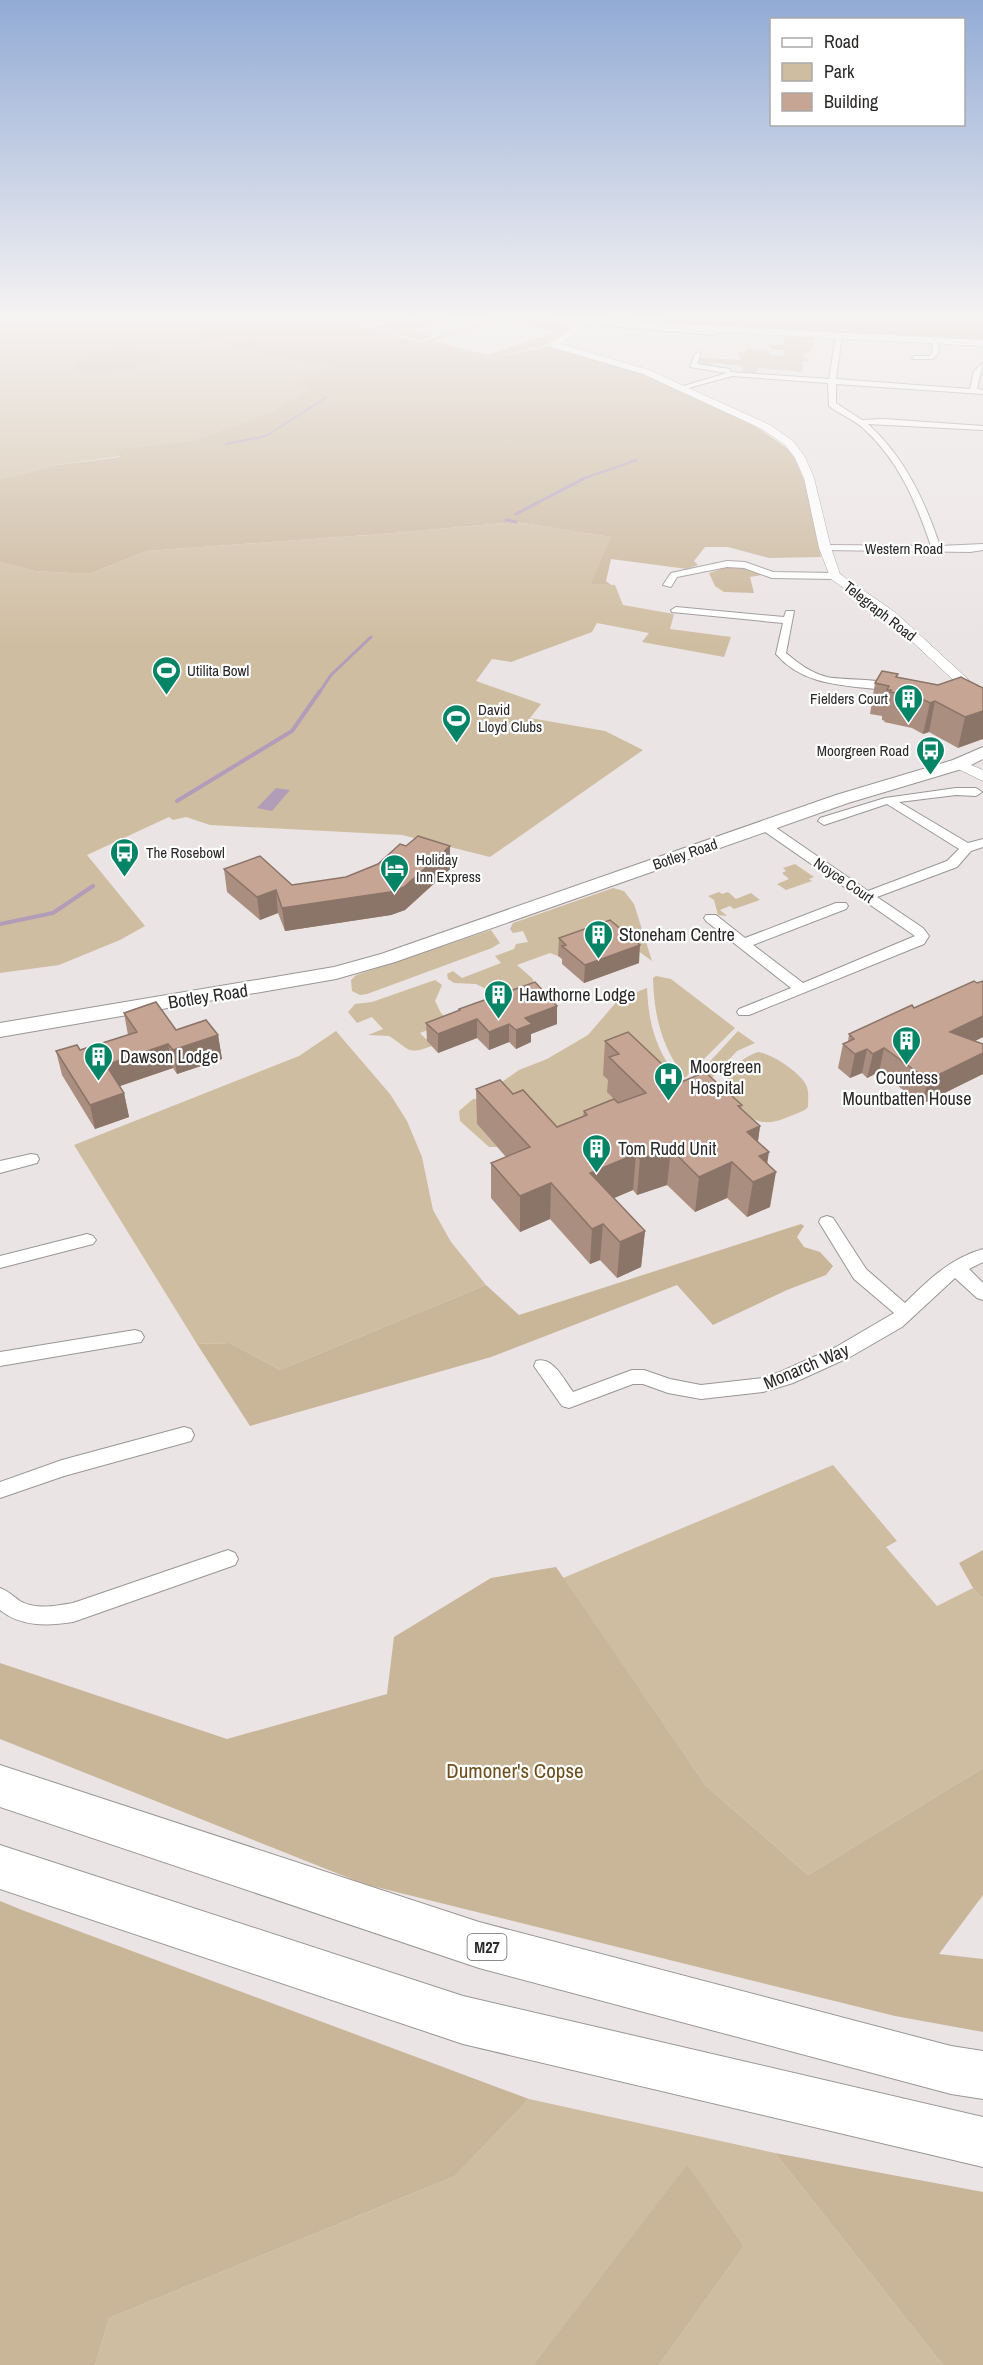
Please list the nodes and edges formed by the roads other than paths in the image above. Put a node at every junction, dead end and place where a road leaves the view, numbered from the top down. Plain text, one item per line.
1 (762, 425) edge
2 (864, 425) edge
3 (950, 425) edge
4 (983, 428) edge
5 (983, 547) edge
6 (825, 548) junction
7 (936, 548) junction
8 (835, 576) junction
9 (668, 585) dead end
10 (676, 610) dead end
11 (910, 693) edge
12 (958, 696) edge
13 (980, 697) edge
14 (983, 752) edge
15 (959, 764) junction
16 (983, 776) edge
17 (976, 792) dead end
18 (891, 802) junction
19 (824, 822) dead end
20 (765, 826) junction
21 (983, 843) edge
22 (968, 848) junction
23 (867, 896) junction
24 (841, 906) dead end
25 (711, 918) dead end
26 (745, 943) junction
27 (412, 948) junction
28 (801, 989) junction
29 (744, 1012) dead end
30 (0, 1024) edge
31 (0, 1030) edge
32 (31, 1159) dead end
33 (0, 1167) edge
34 (827, 1222) dead end
35 (87, 1240) dead end
36 (983, 1255) edge
37 (0, 1262) edge
38 (956, 1268) junction
39 (983, 1293) edge
40 (906, 1314) junction
41 (135, 1337) dead end
42 (0, 1359) edge
43 (543, 1366) dead end
44 (184, 1435) dead end
45 (0, 1490) edge
46 (228, 1559) dead end
47 (0, 1597) edge
48 (0, 1786) edge
49 (0, 1867) edge
50 (983, 2075) edge
51 (983, 2142) edge

1 - 6 street, Telegraph Road
2 - 7 street
3 - 4 street
5 - 7 street, Western Road
6 - 7 street, Western Road
6 - 8 street, Telegraph Road
8 - 9 street
8 - 13 street, Telegraph Road
10 - 11 street
12 - 13 street
14 - 15 main road, Botley Road
15 - 16 street
15 - 20 main road, Botley Road
17 - 18 street
18 - 19 street
18 - 22 street
20 - 23 street, Noyce Court
20 - 27 main road, Botley Road
21 - 22 street
22 - 23 street
23 - 28 street, Noyce Court
24 - 26 street
25 - 26 street
26 - 28 street
27 - 30 main road, Botley Road
27 - 31 main road, Botley Road
28 - 29 street
32 - 33 street
34 - 40 street
35 - 37 street
36 - 38 street, Monarch Way
38 - 39 street
38 - 40 street, Monarch Way
40 - 43 street, Monarch Way
41 - 42 street
44 - 45 street
46 - 47 street
48 - 50 highway, M27
49 - 51 highway

